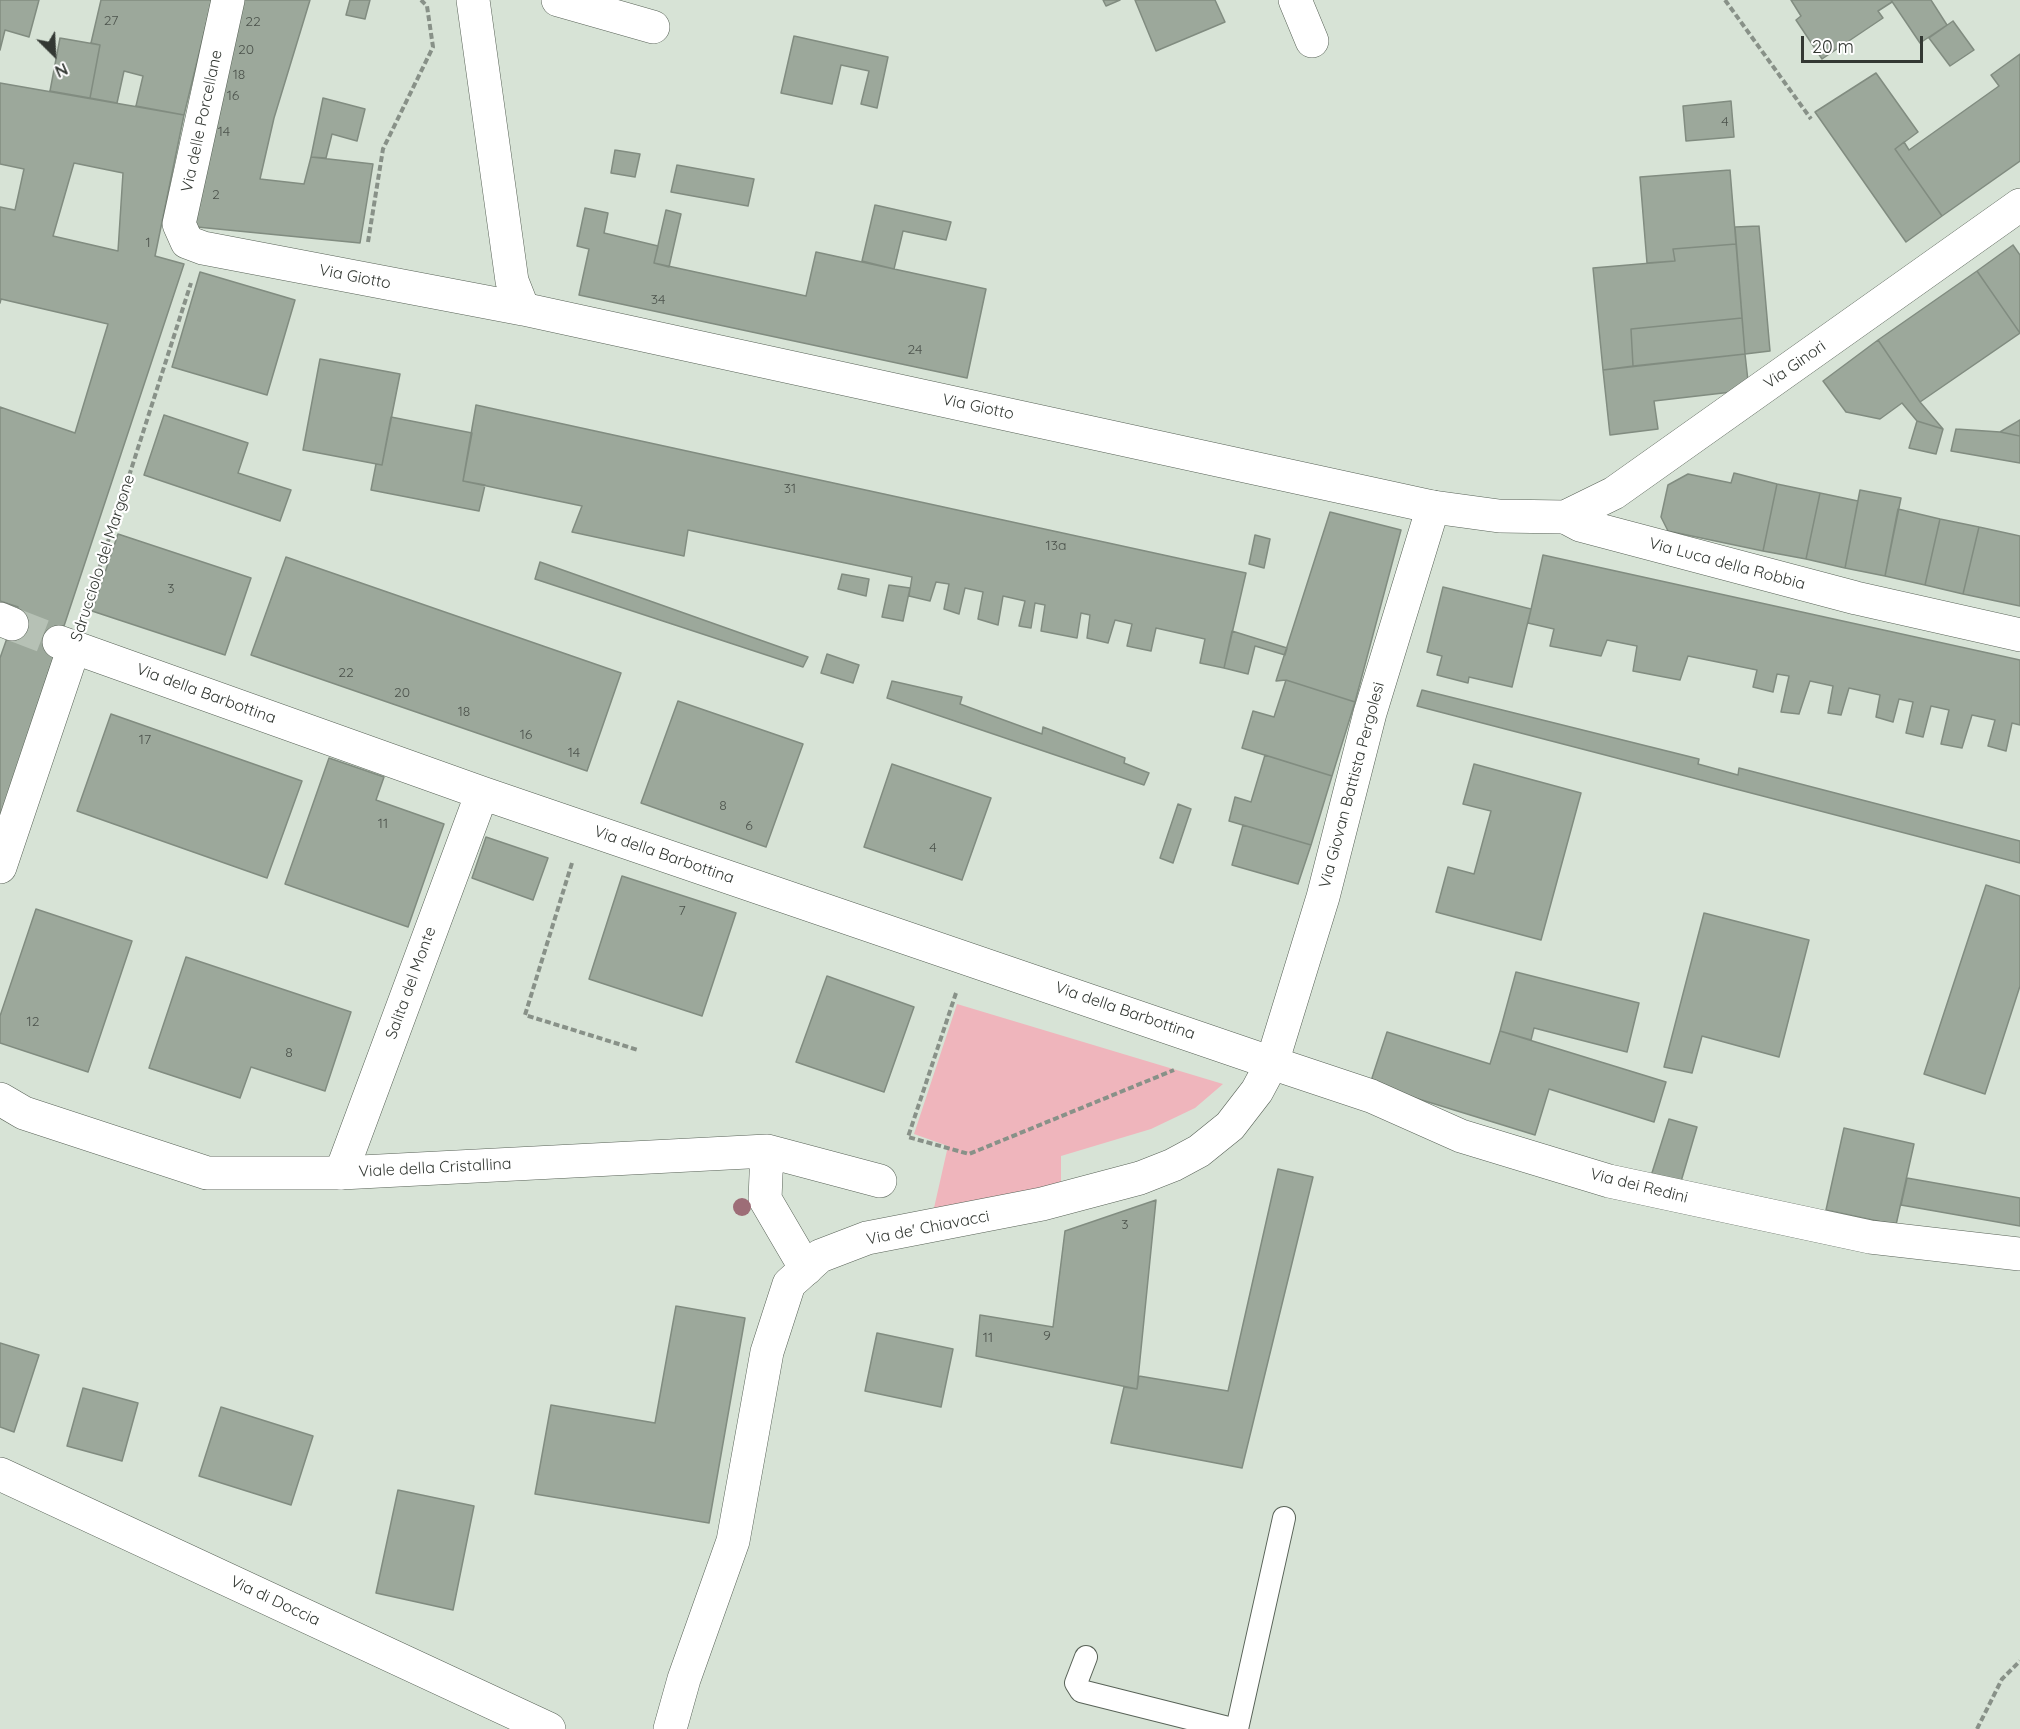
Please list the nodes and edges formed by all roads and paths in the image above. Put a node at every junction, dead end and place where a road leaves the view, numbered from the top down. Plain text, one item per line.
1 (228, 0) edge
2 (421, 0) edge
3 (473, 0) edge
4 (558, 0) edge
5 (1295, 0) edge
6 (1725, 0) edge
7 (653, 27) dead end
8 (1312, 41) dead end
9 (1811, 119) dead end
10 (2020, 205) edge
11 (195, 245) junction
12 (363, 278) junction
13 (524, 309) junction
14 (1432, 507) junction
15 (1565, 517) junction
16 (2020, 634) edge
17 (66, 645) junction
18 (482, 793) junction
19 (583, 828) junction
20 (0, 867) edge
21 (968, 958) junction
22 (638, 1050) dead end
23 (1272, 1063) junction
24 (1176, 1070) dead end
25 (0, 1099) edge
26 (767, 1151) junction
27 (341, 1173) junction
28 (880, 1180) dead end
29 (2020, 1254) edge
30 (806, 1269) junction
31 (0, 1474) edge
32 (1284, 1518) dead end
33 (1086, 1657) dead end
34 (2020, 1662) edge
35 (549, 1729) edge
36 (670, 1729) edge
37 (1232, 1729) edge
38 (1237, 1729) edge
39 (1977, 1729) edge

1 - 11 street, Via delle Porcellane
2 - 12 path
3 - 13 street
4 - 7 street
5 - 8 street
6 - 9 path
10 - 15 street, Via Ginori
11 - 12 street, Via Giotto
11 - 17 path, Sdrucciolo del Margone
12 - 13 street, Via Giotto
13 - 14 street, Via Giotto
14 - 15 street, Via Luca della Robbia
14 - 23 street, Via Giovan Battista Pergolesi
15 - 16 street, Via Luca della Robbia
17 - 18 street, Via della Barbottina
17 - 20 street, Sdrucciolo del Margone
18 - 19 street, Via della Barbottina
18 - 27 street, Salita del Monte
19 - 21 street, Via della Barbottina
19 - 22 path
21 - 23 street, Via della Barbottina
21 - 24 path
23 - 29 street, Via dei Redini
23 - 30 street, Via de' Chiavacci
25 - 27 street, Viale della Cristallina
26 - 27 street, Viale della Cristallina
26 - 28 street, Viale della Cristallina
26 - 30 street
30 - 36 street, Via de' Chiavacci
31 - 35 street, Via di Doccia
32 - 38 lane
33 - 37 lane
34 - 39 path

